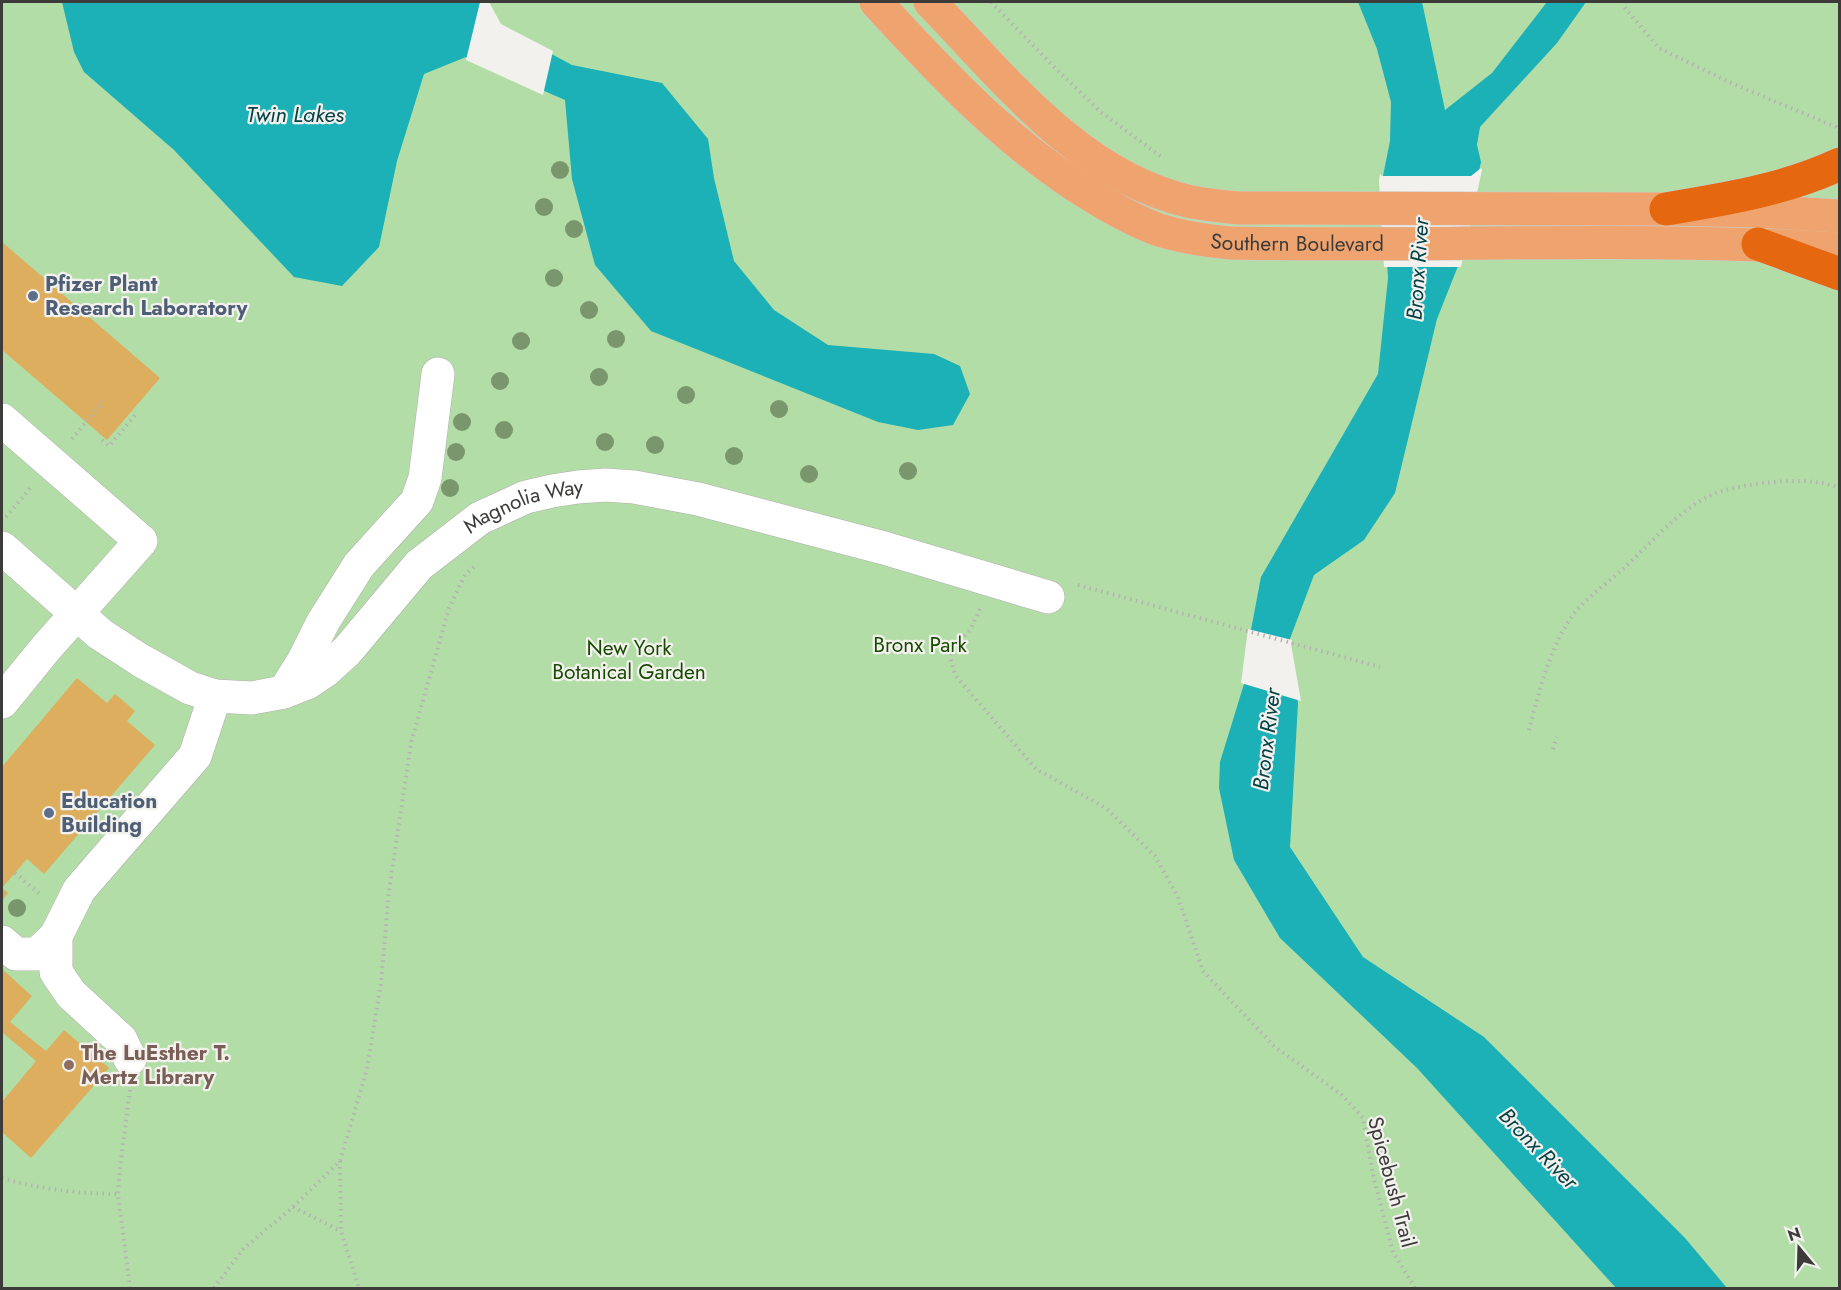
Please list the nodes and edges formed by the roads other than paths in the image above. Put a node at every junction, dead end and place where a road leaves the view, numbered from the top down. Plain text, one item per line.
1 (876, 2) edge
2 (930, 2) edge
3 (1839, 164) edge
4 (1666, 209) junction
5 (1839, 216) edge
6 (1758, 244) junction
7 (1839, 249) edge
8 (1839, 274) edge
9 (438, 374) dead end
10 (2, 420) edge
11 (2, 544) edge
12 (1060, 590) road end
13 (76, 614) junction
14 (284, 693) junction
15 (215, 696) junction
16 (2, 702) edge
17 (56, 936) junction
18 (2, 942) edge
19 (130, 1059) road end

1 - 6 main road, Southern Boulevard
2 - 4 main road, Southern Boulevard
3 - 4 highway
4 - 5 main road, Southern Boulevard
6 - 7 main road, Southern Boulevard
6 - 8 highway
9 - 14 lane
10 - 13 lane
11 - 13 lane, Magnolia Way
12 - 14 lane, Magnolia Way
13 - 15 lane, Magnolia Way
13 - 16 lane
14 - 15 lane, Magnolia Way
15 - 17 lane
17 - 18 lane
17 - 19 lane

